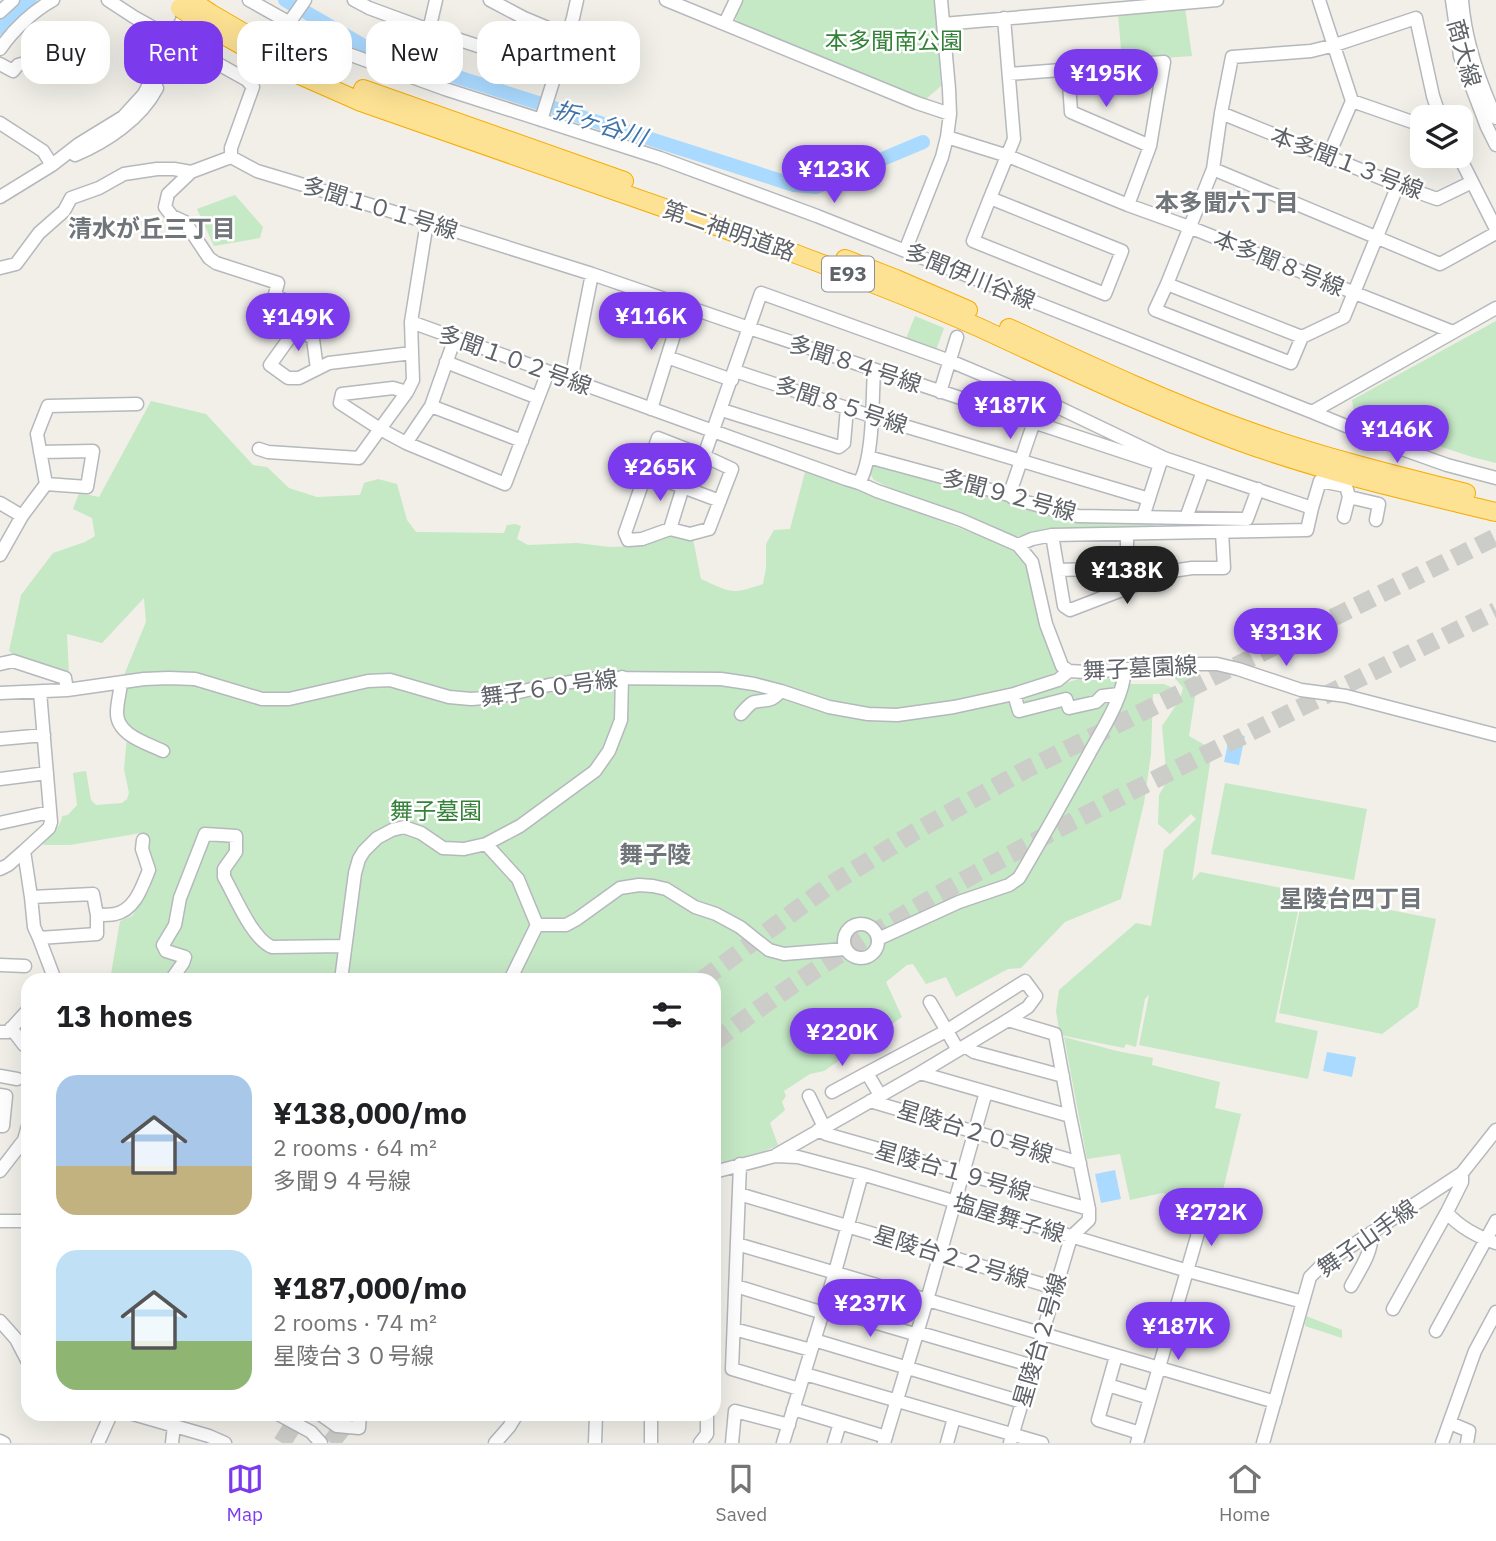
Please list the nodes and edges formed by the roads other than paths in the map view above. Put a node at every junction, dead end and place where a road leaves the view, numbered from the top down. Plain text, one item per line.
1 (13, 0) edge
2 (53, 0) edge
3 (108, 0) edge
4 (249, 0) edge
5 (354, 0) edge
6 (436, 0) edge
7 (490, 0) edge
8 (577, 0) edge
9 (666, 0) edge
10 (736, 0) edge
11 (941, 0) edge
12 (1217, 0) edge
13 (1319, 0) edge
14 (1451, 0) edge
15 (1462, 0) edge
16 (305, 1) edge
17 (183, 2) edge
18 (0, 12) edge
19 (205, 12) edge
20 (1004, 18) junction
21 (143, 21) edge
22 (180, 21) edge
23 (286, 21) edge
24 (290, 21) edge
25 (404, 21) edge
26 (431, 21) edge
27 (530, 21) edge
28 (571, 21) edge
29 (725, 23) junction
30 (943, 24) junction
31 (1335, 45) junction
32 (0, 48) edge
33 (352, 55) edge
34 (0, 64) edge
35 (21, 64) edge
36 (223, 67) edge
37 (1068, 69) junction
38 (1009, 74) junction
39 (150, 84) edge
40 (552, 84) edge
41 (1352, 101) junction
42 (1434, 105) edge
43 (1221, 113) junction
44 (950, 114) junction
45 (542, 115) junction
46 (1496, 118) edge
47 (1410, 121) edge
48 (0, 123) edge
49 (947, 137) junction
50 (1496, 145) edge
51 (1150, 146) junction
52 (1008, 156) junction
53 (231, 157) junction
54 (1328, 157) junction
55 (52, 165) junction
56 (1464, 168) edge
57 (1213, 169) junction
58 (191, 172) junction
59 (1472, 182) junction
60 (1398, 185) junction
61 (0, 197) edge
62 (990, 198) junction
63 (1128, 205) junction
64 (428, 222) junction
65 (1189, 227) junction
66 (1496, 231) edge
67 (1376, 238) junction
68 (905, 251) junction
69 (0, 268) edge
70 (592, 274) junction
71 (1167, 284) junction
72 (1352, 293) junction
73 (683, 306) junction
74 (1496, 308) edge
75 (411, 322) junction
76 (300, 323) junction
77 (749, 328) junction
78 (1452, 332) junction
79 (957, 337) dead end
80 (1302, 337) junction
81 (454, 338) junction
82 (412, 352) junction
83 (667, 357) junction
84 (950, 360) junction
85 (446, 362) junction
86 (317, 369) junction
87 (874, 370) junction
88 (548, 372) junction
89 (733, 375) junction
90 (571, 380) junction
91 (407, 392) junction
92 (940, 392) junction
93 (538, 398) junction
94 (1042, 400) junction
95 (137, 404) dead end
96 (431, 406) junction
97 (847, 408) junction
98 (651, 409) junction
99 (722, 410) junction
100 (1312, 412) junction
101 (871, 416) junction
102 (1033, 422) junction
103 (380, 429) junction
104 (714, 432) junction
105 (522, 442) junction
106 (406, 443) junction
107 (259, 450) dead end
108 (40, 452) junction
109 (704, 456) junction
110 (868, 457) junction
111 (1162, 461) junction
112 (1021, 462) junction
113 (1203, 471) junction
114 (645, 473) junction
115 (1496, 478) edge
116 (859, 482) junction
117 (46, 484) junction
118 (683, 487) junction
119 (1258, 489) junction
120 (1009, 495) junction
121 (1349, 497) junction
122 (1149, 499) junction
123 (720, 500) junction
124 (1496, 500) edge
125 (0, 503) edge
126 (1312, 508) junction
127 (1496, 512) edge
128 (22, 516) junction
129 (1143, 517) junction
130 (1344, 517) dead end
131 (1186, 518) junction
132 (1376, 520) dead end
133 (670, 529) junction
134 (1222, 532) junction
135 (1127, 534) junction
136 (1052, 535) junction
137 (1018, 545) junction
138 (0, 555) edge
139 (1058, 570) junction
140 (0, 664) edge
141 (1125, 669) junction
142 (1069, 671) junction
143 (622, 677) junction
144 (121, 683) junction
145 (754, 684) junction
146 (67, 690) junction
147 (781, 691) junction
148 (40, 692) junction
149 (0, 693) edge
150 (1014, 694) junction
151 (1119, 694) junction
152 (755, 702) junction
153 (741, 714) dead end
154 (44, 735) junction
155 (1496, 736) edge
156 (0, 739) edge
157 (163, 751) dead end
158 (47, 773) junction
159 (0, 779) edge
160 (50, 812) junction
161 (0, 823) edge
162 (143, 840) dead end
163 (485, 844) junction
164 (24, 851) junction
165 (0, 869) edge
166 (31, 897) junction
167 (97, 915) junction
168 (537, 925) junction
169 (39, 938) junction
170 (878, 939) junction
171 (345, 946) junction
172 (845, 949) junction
173 (0, 965) edge
174 (25, 966) dead end
175 (52, 973) edge
176 (176, 973) edge
177 (342, 973) edge
178 (513, 973) edge
179 (930, 1002) dead end
180 (21, 1016) edge
181 (1008, 1020) junction
182 (6, 1030) edge
183 (946, 1031) junction
184 (21, 1040) edge
185 (962, 1048) junction
186 (867, 1073) junction
187 (920, 1073) junction
188 (0, 1076) edge
189 (1063, 1076) junction
190 (17, 1079) dead end
191 (986, 1091) junction
192 (832, 1092) dead end
193 (0, 1095) edge
194 (809, 1096) dead end
195 (875, 1098) junction
196 (1070, 1116) junction
197 (0, 1126) edge
198 (821, 1129) junction
199 (1496, 1130) edge
200 (975, 1133) junction
201 (21, 1144) edge
202 (775, 1156) junction
203 (1080, 1163) junction
204 (740, 1164) junction
205 (721, 1170) edge
206 (0, 1171) edge
207 (963, 1173) junction
208 (1462, 1173) junction
209 (862, 1174) junction
210 (739, 1194) junction
211 (954, 1202) junction
212 (1089, 1209) junction
213 (1447, 1212) junction
214 (1203, 1216) dead end
215 (0, 1221) edge
216 (21, 1221) edge
217 (1496, 1221) edge
218 (848, 1226) junction
219 (1371, 1233) junction
220 (1071, 1237) junction
221 (1491, 1241) edge
222 (737, 1244) junction
223 (940, 1253) junction
224 (1188, 1271) junction
225 (835, 1272) junction
226 (736, 1286) junction
227 (1351, 1286) dead end
228 (1055, 1288) junction
229 (927, 1300) junction
230 (1303, 1302) junction
231 (1393, 1309) dead end
232 (823, 1310) junction
233 (1496, 1312) edge
234 (0, 1321) edge
235 (734, 1329) junction
236 (1436, 1331) dead end
237 (917, 1333) junction
238 (1042, 1333) junction
239 (813, 1345) junction
240 (21, 1349) edge
241 (1116, 1356) junction
242 (1032, 1366) junction
243 (906, 1367) junction
244 (1159, 1368) junction
245 (804, 1374) junction
246 (1108, 1385) junction
247 (799, 1389) junction
248 (1150, 1398) junction
249 (896, 1401) junction
250 (1022, 1402) junction
251 (1275, 1402) junction
252 (793, 1409) junction
253 (954, 1418) junction
254 (108, 1421) edge
255 (157, 1421) edge
256 (291, 1421) edge
257 (316, 1421) edge
258 (330, 1421) edge
259 (360, 1421) edge
260 (513, 1421) edge
261 (596, 1421) edge
262 (651, 1421) edge
263 (707, 1421) edge
264 (840, 1423) junction
265 (1450, 1423) junction
266 (789, 1425) junction
267 (174, 1426) junction
268 (311, 1432) junction
269 (1138, 1438) edge
270 (1012, 1439) edge
271 (885, 1440) edge
272 (98, 1443) edge
273 (172, 1443) edge
274 (225, 1443) edge
275 (321, 1443) edge
276 (495, 1443) edge
277 (595, 1443) edge
278 (651, 1443) edge
279 (699, 1443) edge
280 (732, 1443) edge
281 (783, 1443) edge
282 (834, 1443) edge
283 (947, 1443) edge
284 (1042, 1443) edge
285 (1263, 1443) edge
286 (1442, 1443) edge
287 (1467, 1443) edge

1 - 18 street
2 - 32 street
3 - 21 street
4 - 23 street, 多聞伊川谷線
5 - 25 street
6 - 26 street
7 - 27 street
8 - 28 street
9 - 29 street
10 - 29 street
11 - 30 street
12 - 20 street
13 - 31 street
14 - 50 street, 商大線
15 - 46 street, 商大線
16 - 24 street
17 - 19 highway, 第二神明道路 / E93, bridge
17 - 22 street
19 - 124 highway, 第二神明道路 / E93
19 - 127 highway, 第二神明道路 / E93
20 - 30 street
20 - 38 street
29 - 44 street
30 - 44 street
31 - 41 street
31 - 42 street
31 - 43 street
33 - 45 street, 多聞伊川谷線
34 - 35 street
36 - 53 street
37 - 38 street
37 - 51 street
37 - 51 street
38 - 52 street
39 - 55 street
40 - 45 street
41 - 47 street
41 - 54 street
43 - 54 street, 本多聞１３号線
43 - 57 street
44 - 49 street
45 - 68 street, 多聞伊川谷線
48 - 55 street
49 - 52 street, 本多聞８号線
49 - 68 street
51 - 63 street
52 - 62 street
52 - 63 street, 本多聞８号線
53 - 58 street
53 - 64 street, 多聞１０１号線
54 - 60 street, 本多聞１３号線
55 - 61 street
56 - 59 street
57 - 65 street
57 - 67 street
58 - 69 street
58 - 76 street
59 - 60 street, 本多聞１３号線
59 - 66 street
60 - 67 street
62 - 62 street
63 - 65 street, 本多聞８号線
64 - 70 street, 多聞１０１号線
64 - 75 street, 多聞１０２号線
65 - 71 street
65 - 72 street, 本多聞８号線
66 - 67 street
67 - 72 street
68 - 100 street, 多聞伊川谷線
70 - 73 street, 多聞１０１号線
70 - 90 street
71 - 80 street
71 - 80 street
72 - 78 street, 本多聞８号線
72 - 80 street
73 - 77 street, 多聞８４号線
73 - 83 street
74 - 78 street
75 - 81 street, 多聞１０２号線
75 - 82 street
76 - 86 street
76 - 86 street
77 - 84 street
77 - 87 street, 多聞８４号線
77 - 89 street
78 - 100 street
79 - 84 street
81 - 85 street
81 - 88 street, 多聞１０２号線
82 - 86 street
82 - 91 street
83 - 89 street, 多聞８５号線
83 - 98 street
84 - 92 street
84 - 94 street
85 - 93 street
85 - 96 street
87 - 92 street, 多聞８４号線
87 - 101 street
88 - 90 street, 多聞１０２号線
88 - 93 street
89 - 97 street, 多聞８５号線
89 - 99 street
90 - 98 street, 多聞１０２号線
91 - 103 street
91 - 103 street
92 - 102 street, 多聞８４号線
93 - 105 street
94 - 102 street
94 - 111 street
95 - 108 street
96 - 105 street
96 - 106 street
97 - 99 street
97 - 101 street, 多聞８５号線
98 - 104 street, 多聞１０２号線
99 - 104 street
100 - 115 street, 多聞伊川谷線
101 - 110 street
101 - 112 street, 多聞８５号線
102 - 111 street, 多聞８４号線
102 - 112 street
103 - 106 street
103 - 107 street
104 - 109 street
104 - 116 street
105 - 106 street
108 - 117 street
108 - 117 street
109 - 114 street
109 - 123 street
110 - 116 street
110 - 120 street, 多聞９２号線
111 - 113 street, 多聞８４号線
111 - 122 street
112 - 120 street
112 - 122 street, 多聞８５号線
113 - 119 street, 多聞８４号線
113 - 131 street
114 - 118 street
114 - 133 street
116 - 137 street
117 - 128 street
118 - 123 street
118 - 133 street
119 - 126 street, 多聞８４号線
119 - 131 street, 多聞９２号線
120 - 129 street, 多聞９２号線
121 - 126 street
121 - 130 street
121 - 132 street
122 - 129 street
123 - 133 street
125 - 128 street
126 - 134 street
128 - 138 street
129 - 131 street, 多聞９２号線
134 - 135 street
134 - 139 street
135 - 136 street
135 - 139 street
136 - 137 street
136 - 139 street
137 - 142 street
140 - 146 street
141 - 142 street, 舞子墓園線
141 - 151 street
141 - 155 street, 舞子墓園線
142 - 150 street, 舞子６０号線
143 - 144 street, 舞子６０号線
143 - 145 street, 舞子６０号線
143 - 163 street
144 - 146 street, 舞子６０号線
144 - 157 street
145 - 147 street, 舞子６０号線
145 - 152 street
146 - 148 street, 舞子６０号線
147 - 150 street, 舞子６０号線
147 - 152 street
148 - 149 street, 舞子６０号線
148 - 154 street
150 - 151 street
151 - 170 street
152 - 153 street
154 - 156 street
154 - 158 street
158 - 159 street
158 - 160 street
160 - 161 street
160 - 164 street
162 - 167 street
163 - 168 street
163 - 171 street
164 - 165 street
164 - 166 street
166 - 167 street
166 - 169 street
167 - 169 street
168 - 172 street
168 - 178 street
169 - 175 street
170 - 172 street
170 - 172 street
171 - 176 street
171 - 177 street
173 - 174 street
179 - 183 street
180 - 182 street
181 - 183 street
181 - 185 street
181 - 189 street
182 - 184 street
183 - 185 street
183 - 186 street
185 - 187 street
185 - 189 street
186 - 192 street
186 - 195 street
187 - 191 street
187 - 195 street
188 - 190 street
189 - 196 street
191 - 196 street
191 - 200 street
193 - 197 street
194 - 198 street
195 - 198 street
195 - 200 street, 星陵台２０号線
196 - 203 street
198 - 202 street
198 - 207 street, 星陵台１９号線
199 - 208 street
200 - 203 street, 星陵台２０号線
200 - 207 street
201 - 206 street
202 - 204 street, 塩屋舞子線
202 - 209 street, 塩屋舞子線
203 - 212 street
204 - 205 street, 塩屋舞子線
204 - 210 street
207 - 211 street
207 - 212 street, 星陵台１９号線
208 - 213 street
208 - 219 street, 舞子山手線
209 - 211 street, 塩屋舞子線
209 - 218 street
210 - 218 street, 星陵台２２号線
210 - 222 street
211 - 220 street, 塩屋舞子線
211 - 223 street
212 - 220 street, 星陵台２号線
213 - 221 street
213 - 231 street
214 - 224 street
215 - 216 street
217 - 221 street
218 - 223 street, 星陵台２２号線
218 - 225 street
219 - 227 street
219 - 230 street, 舞子山手線
220 - 224 street, 塩屋舞子線
220 - 228 street, 星陵台２号線
221 - 236 street
222 - 225 street
222 - 226 street
223 - 228 street, 星陵台２２号線
223 - 229 street
224 - 230 street, 塩屋舞子線
224 - 244 street
225 - 229 street
225 - 232 street
226 - 232 street
226 - 235 street
228 - 238 street, 星陵台２号線
229 - 237 street
229 - 238 street
230 - 251 street, 舞子山手線
232 - 237 street
232 - 239 street
233 - 265 street
234 - 240 street
235 - 239 street
235 - 247 street
237 - 242 street
237 - 243 street
238 - 241 street
238 - 242 street, 星陵台２号線
239 - 243 street
239 - 245 street
241 - 244 street
241 - 246 street
242 - 250 street, 星陵台２号線
243 - 249 street
243 - 250 street
244 - 248 street
244 - 251 street
245 - 247 street
245 - 249 street
246 - 248 street
246 - 269 street
247 - 252 street
248 - 269 street
249 - 253 street
249 - 271 street
250 - 270 street, 星陵台２号線
251 - 285 street, 舞子山手線
252 - 264 street
252 - 266 street
253 - 270 street
253 - 283 street
254 - 272 street
255 - 267 street
256 - 268 street
257 - 268 street
258 - 259 street
260 - 276 street
261 - 277 street
262 - 278 street
263 - 279 street
264 - 271 street
264 - 282 street
265 - 286 street
265 - 287 street
266 - 280 street
266 - 281 street
267 - 273 street
267 - 274 street
268 - 275 street
270 - 284 street

